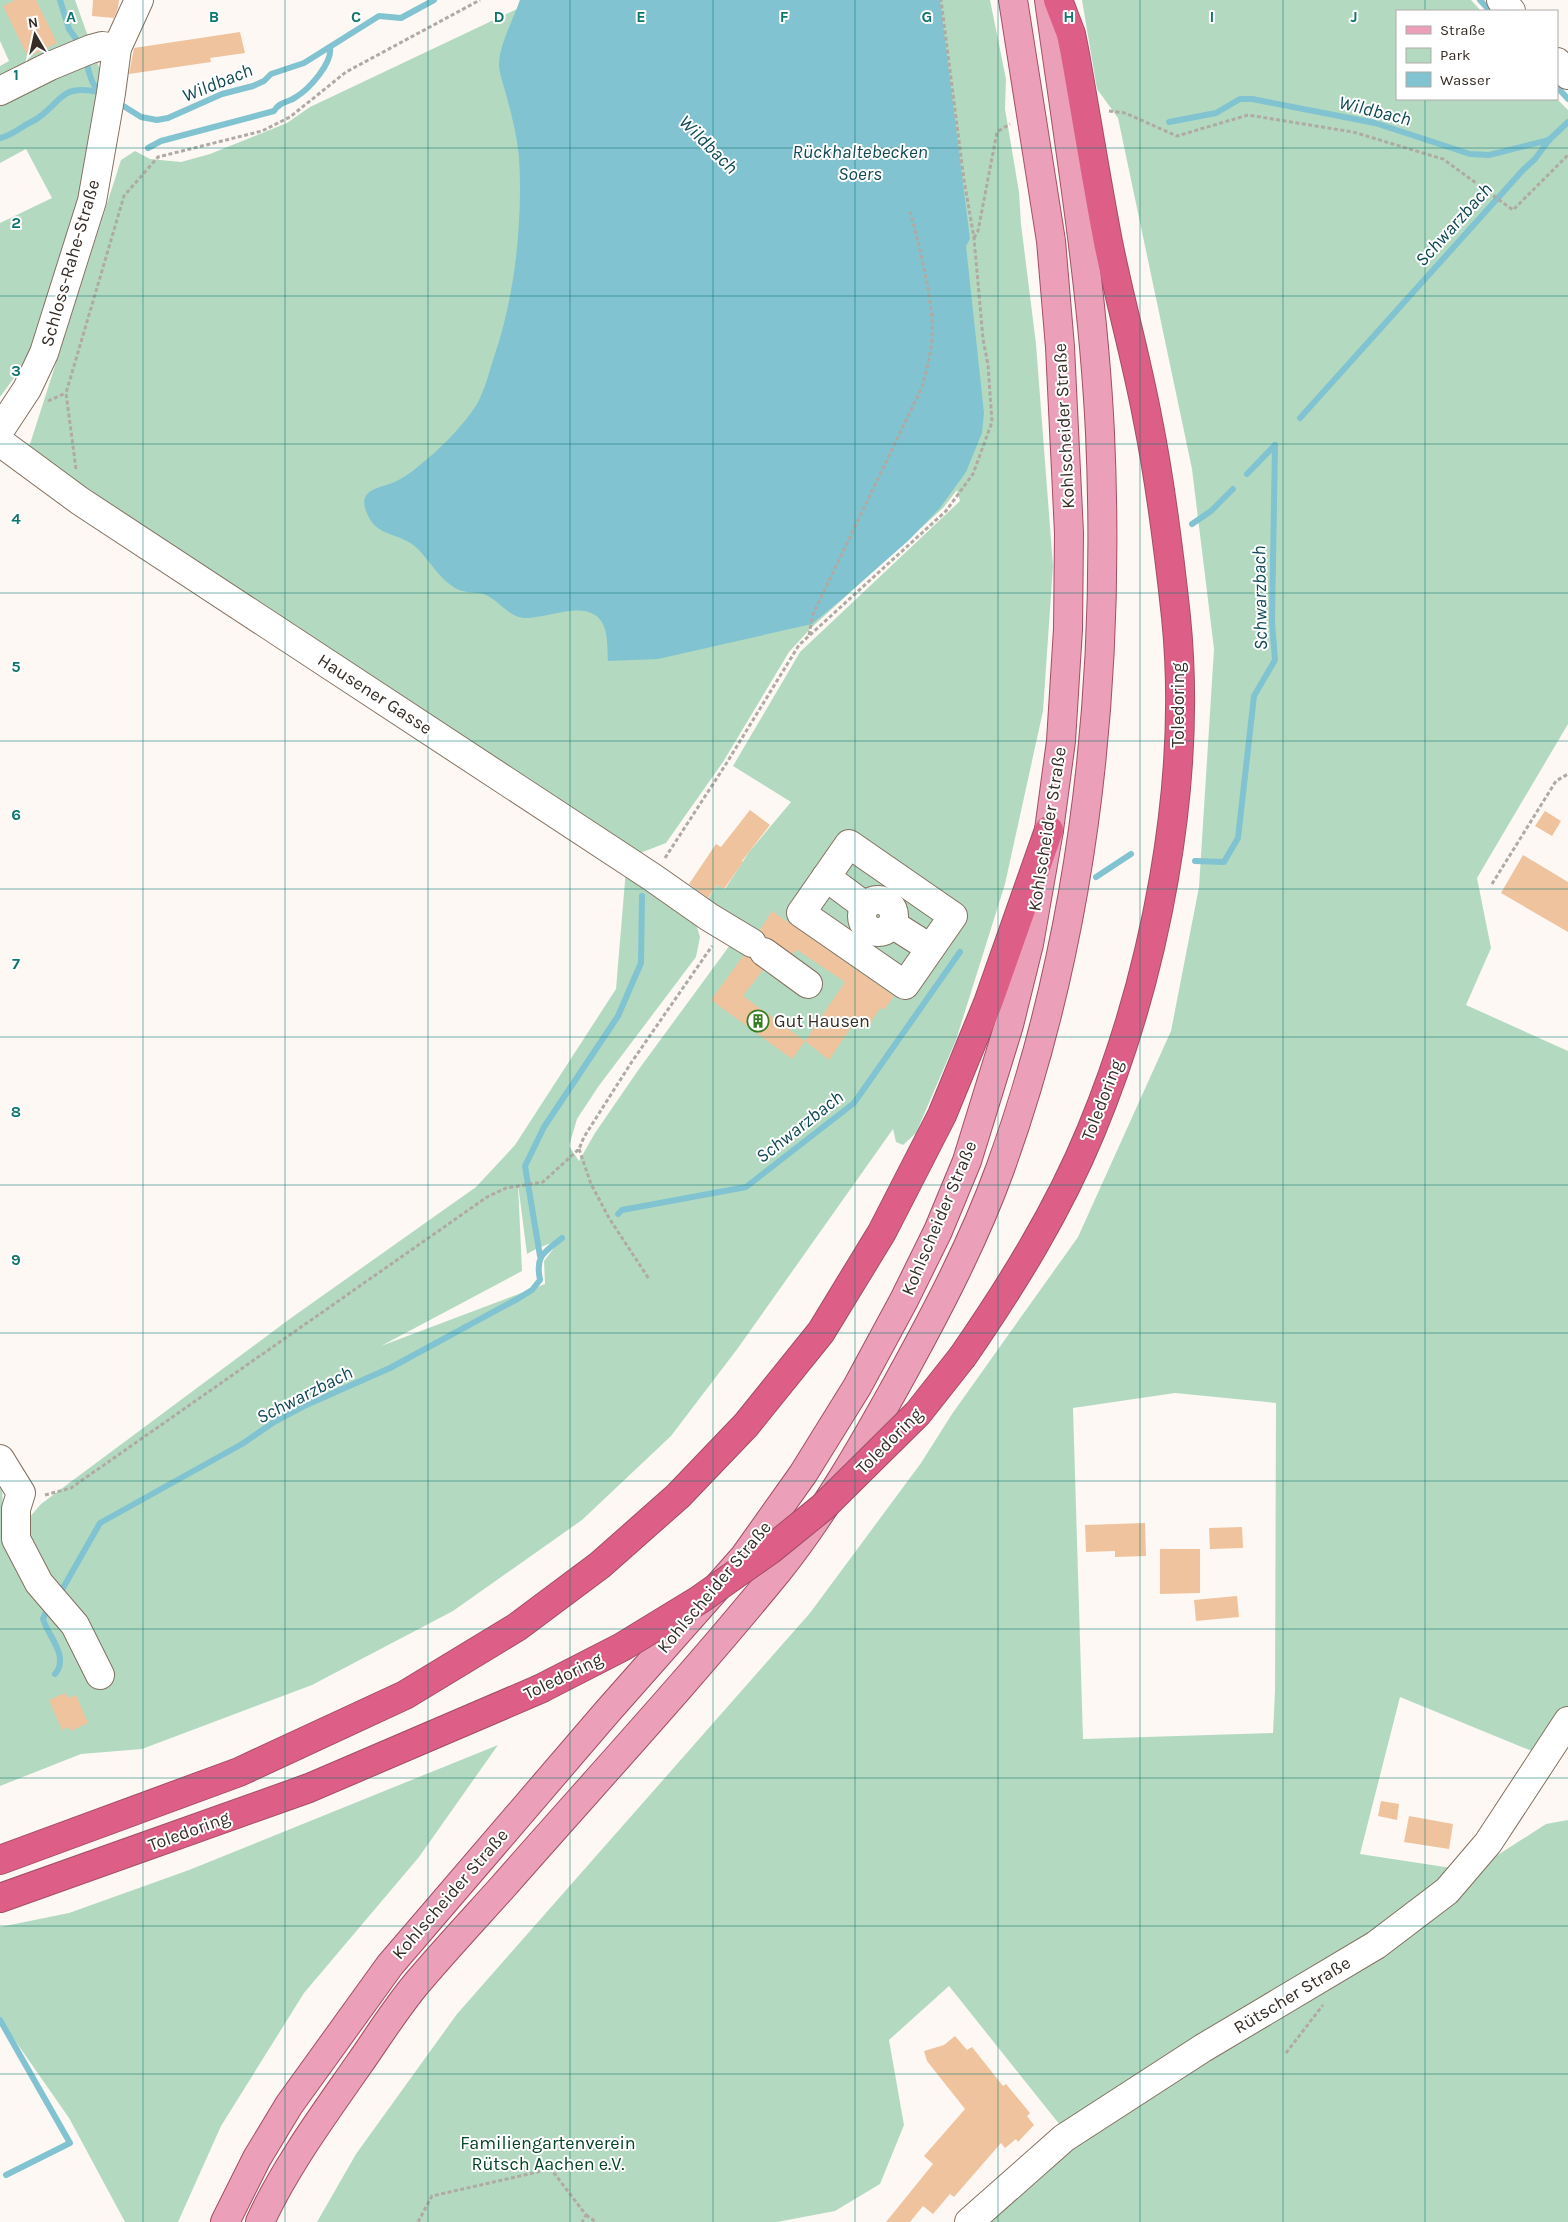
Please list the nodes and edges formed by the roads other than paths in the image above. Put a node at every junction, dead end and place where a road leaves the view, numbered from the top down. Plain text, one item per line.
1 (139, 0) edge
2 (1013, 0) edge
3 (1049, 0) edge
4 (1058, 0) edge
5 (1501, 0) edge
6 (1510, 10) edge
7 (117, 48) junction
8 (1558, 63) edge
9 (1568, 75) edge
10 (0, 91) edge
11 (0, 430) edge
12 (0, 442) edge
13 (1049, 830) junction
14 (826, 877) junction
15 (930, 948) junction
16 (808, 984) dead end
17 (0, 1459) edge
18 (100, 1675) dead end
19 (1568, 1721) edge
20 (0, 1860) edge
21 (0, 1898) edge
22 (225, 2222) edge
23 (260, 2222) edge
24 (969, 2222) edge

1 - 7 street, Schloss-Rahe-Straße
2 - 13 main road, Kohlscheider Straße
3 - 23 main road, Kohlscheider Straße
4 - 21 highway, Toledoring, bridge
5 - 6 street
7 - 10 street
7 - 11 street, Schloss-Rahe-Straße
8 - 9 street
12 - 16 street, Hausener Gasse
13 - 20 highway
13 - 22 main road, Kohlscheider Straße
14 - 15 street
14 - 15 street
14 - 15 street
17 - 18 street
19 - 24 street, Rütscher Straße

